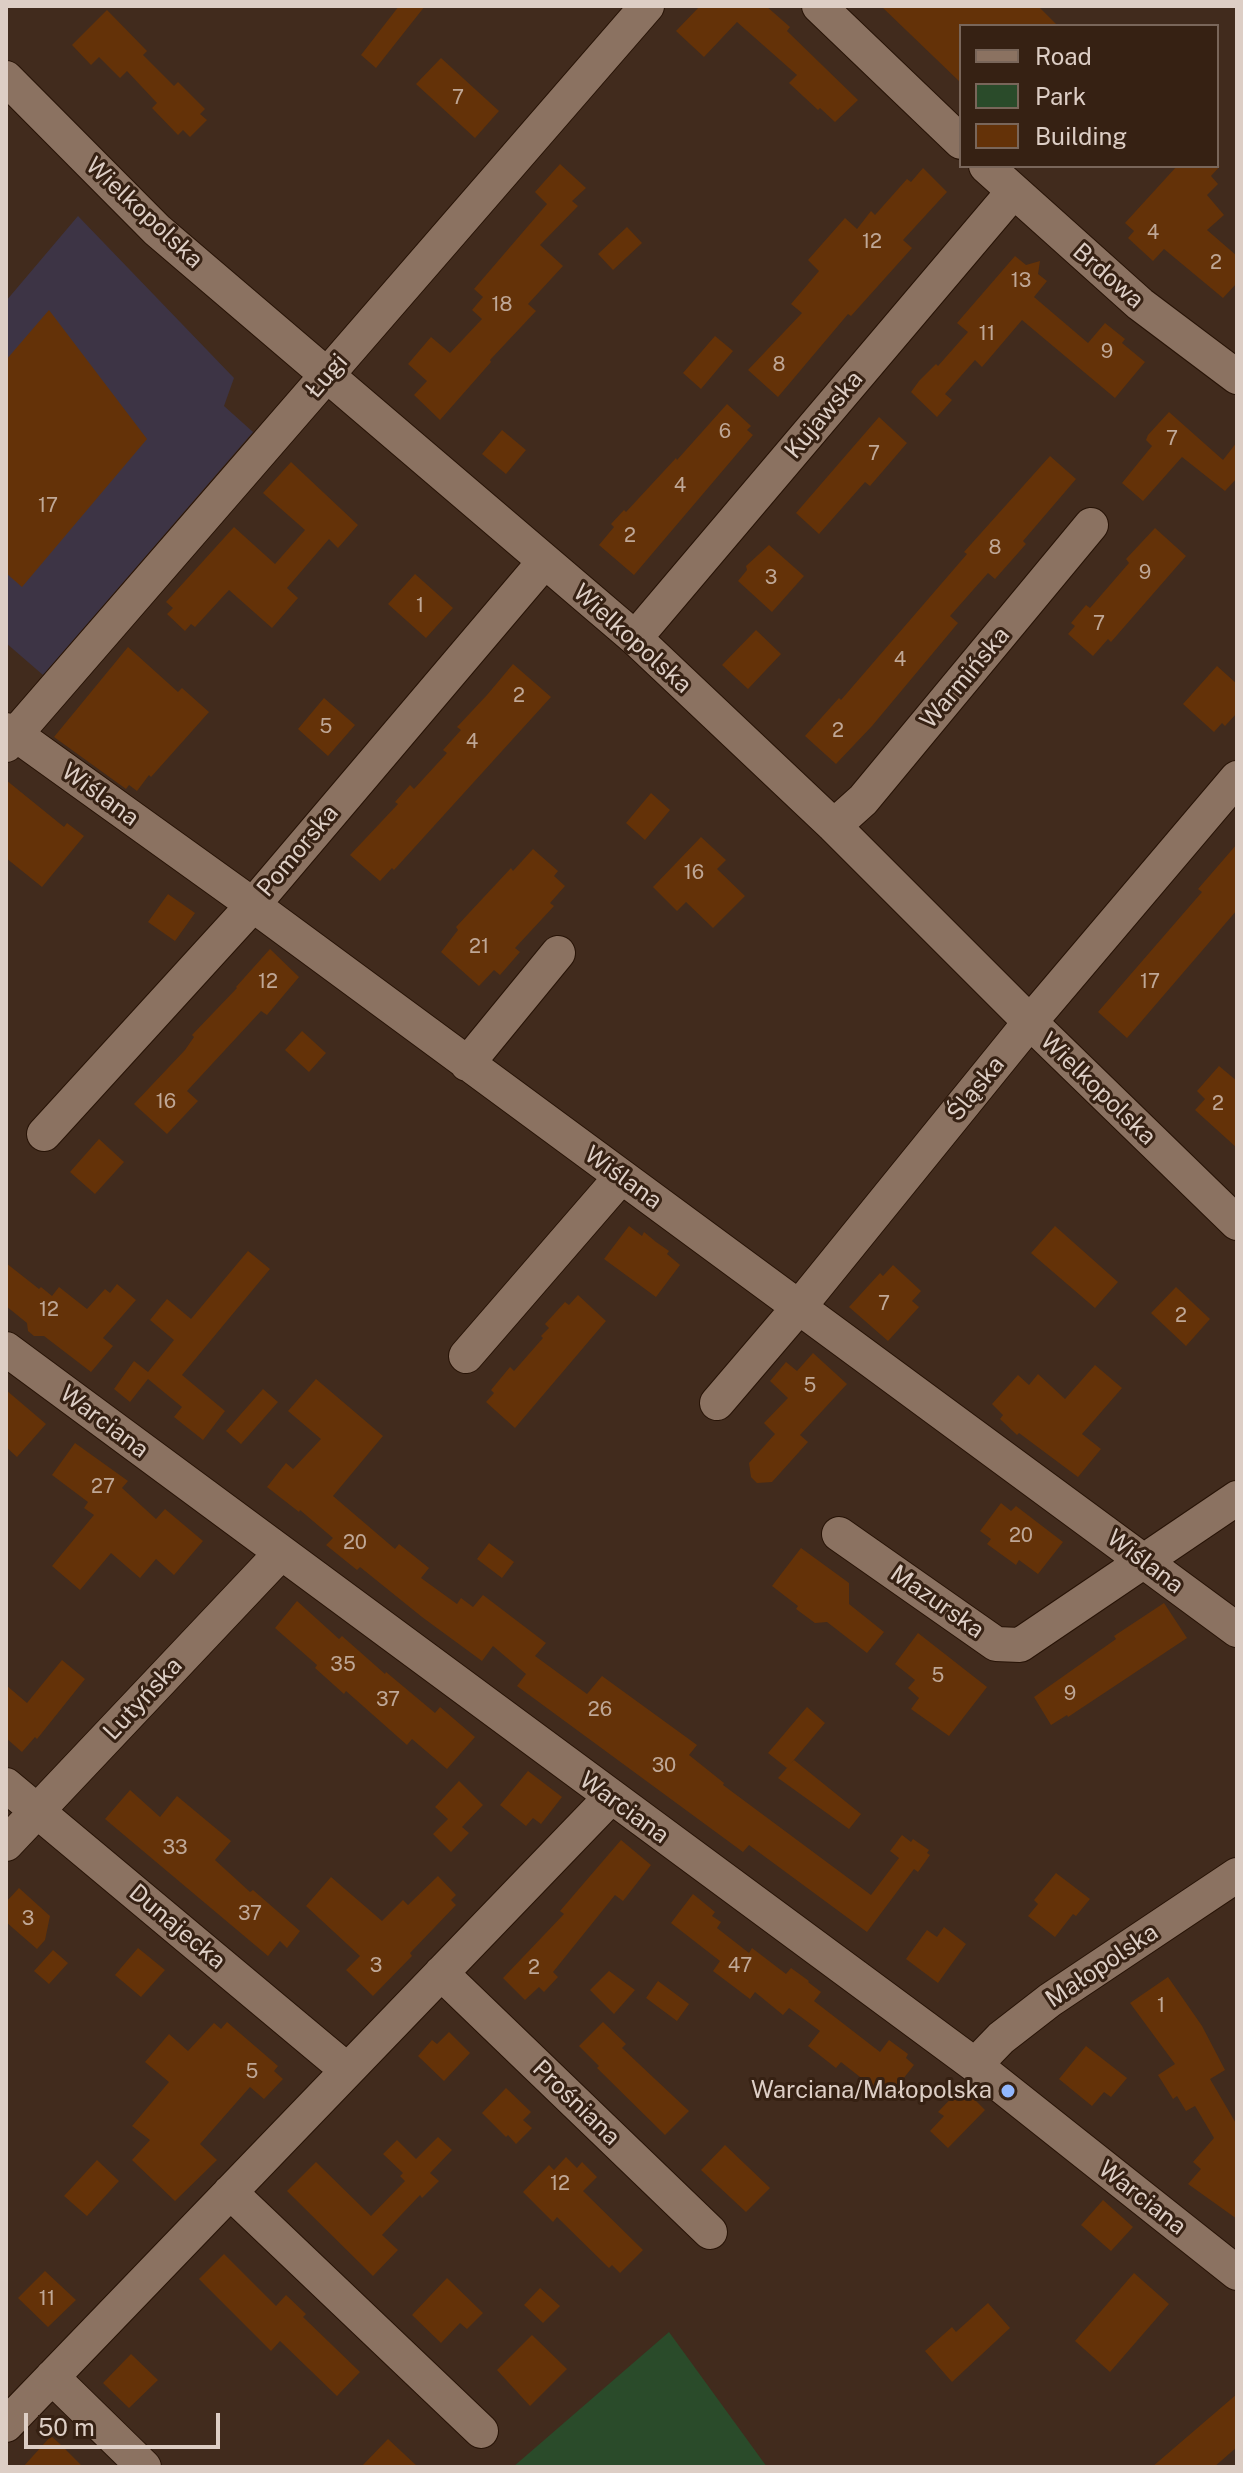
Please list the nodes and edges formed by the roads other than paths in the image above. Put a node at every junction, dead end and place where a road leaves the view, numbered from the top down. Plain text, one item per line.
1 (647, 6) edge
2 (819, 6) edge
3 (6, 78) edge
4 (959, 140) edge
5 (988, 168) edge
6 (1013, 192) junction
7 (327, 375) junction
8 (1237, 377) edge
9 (1091, 525) dead end
10 (544, 562) junction
11 (635, 638) junction
12 (9, 737) edge
13 (1237, 778) edge
14 (834, 826) junction
15 (253, 905) junction
16 (558, 953) dead end
17 (1030, 1022) junction
18 (467, 1064) junction
19 (44, 1134) dead end
20 (621, 1177) junction
21 (1235, 1215) edge
22 (799, 1307) junction
23 (6, 1349) edge
24 (466, 1356) dead end
25 (717, 1403) dead end
26 (1237, 1498) edge
27 (839, 1534) dead end
28 (281, 1553) junction
29 (1145, 1561) junction
30 (1237, 1630) edge
31 (6, 1785) edge
32 (610, 1798) junction
33 (37, 1811) junction
34 (6, 1844) edge
35 (1237, 1875) edge
36 (441, 1973) junction
37 (975, 2065) junction
38 (347, 2070) junction
39 (230, 2192) junction
40 (710, 2232) dead end
41 (1237, 2273) edge
42 (52, 2377) junction
43 (6, 2425) edge
44 (481, 2431) dead end
45 (144, 2467) edge

1 - 7 street, Ługi
2 - 4 street
3 - 7 street, Wielkopolska
5 - 6 street, Brdowa
6 - 8 street, Brdowa
6 - 11 street, Kujawska
7 - 10 street, Wielkopolska
7 - 12 street, Ługi
9 - 14 street, Warmińska
10 - 11 street, Wielkopolska
10 - 15 street, Pomorska
11 - 14 street, Wielkopolska
12 - 15 street, Wiślana
13 - 17 street, Śląska
14 - 17 street, Wielkopolska
15 - 18 street, Wiślana
15 - 19 street, Pomorska
16 - 18 street
17 - 21 street, Wielkopolska
17 - 22 street, Śląska
18 - 20 street, Wiślana
20 - 22 street, Wiślana
20 - 24 street
22 - 25 street, Śląska
22 - 29 street, Wiślana
23 - 28 street, Warciana
26 - 29 street, Mazurska
27 - 29 street, Mazurska
28 - 32 street, Warciana
28 - 33 street, Lutyńska
29 - 30 street, Wiślana
31 - 33 street, Dunajecka
32 - 36 street
32 - 37 street, Warciana
33 - 34 street, Lutyńska
33 - 38 street, Dunajecka
35 - 37 street, Małopolska
36 - 38 street
36 - 40 street, Prośniana
37 - 41 street, Warciana
38 - 39 street
39 - 42 street
39 - 44 street
42 - 43 street
42 - 45 street

